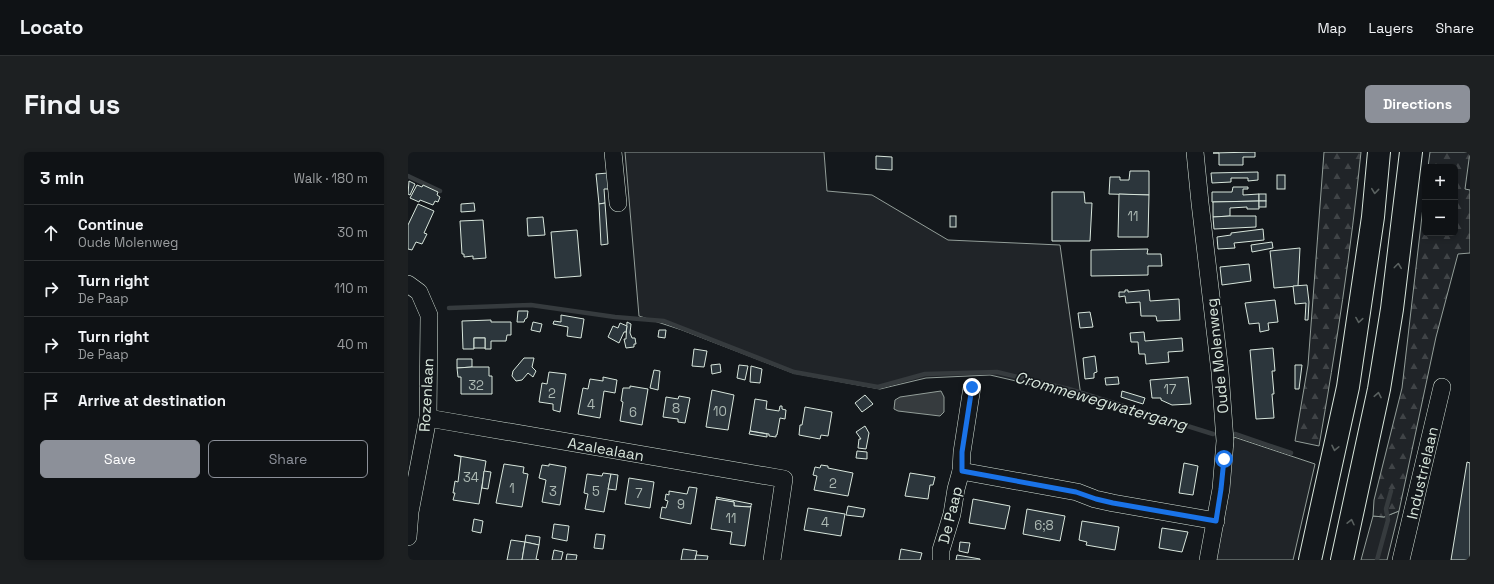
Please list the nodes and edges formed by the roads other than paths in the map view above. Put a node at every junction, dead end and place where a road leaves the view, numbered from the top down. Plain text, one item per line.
1 (613, 152) edge
2 (1195, 152) edge
3 (1379, 152) edge
4 (1411, 152) edge
5 (618, 203) dead end
6 (408, 284) edge
7 (1442, 386) dead end
8 (972, 387) dead end
9 (428, 418) junction
10 (962, 471) junction
11 (1216, 521) junction
12 (408, 537) edge
13 (772, 560) edge
14 (941, 560) edge
15 (1208, 560) edge
16 (1310, 560) edge
17 (1342, 560) edge
18 (1401, 560) edge

1 - 5 street
2 - 11 street, Oude Molenweg
3 -> 16 highway
17 -> 4 highway
6 - 9 street, Rozenlaan
7 - 18 street, Industrielaan
8 - 10 street, De Paap
9 - 12 street, Rozenlaan
9 - 13 street, Azalealaan
10 - 11 street, De Paap
10 - 14 street, De Paap
11 - 15 street, Oude Molenweg

